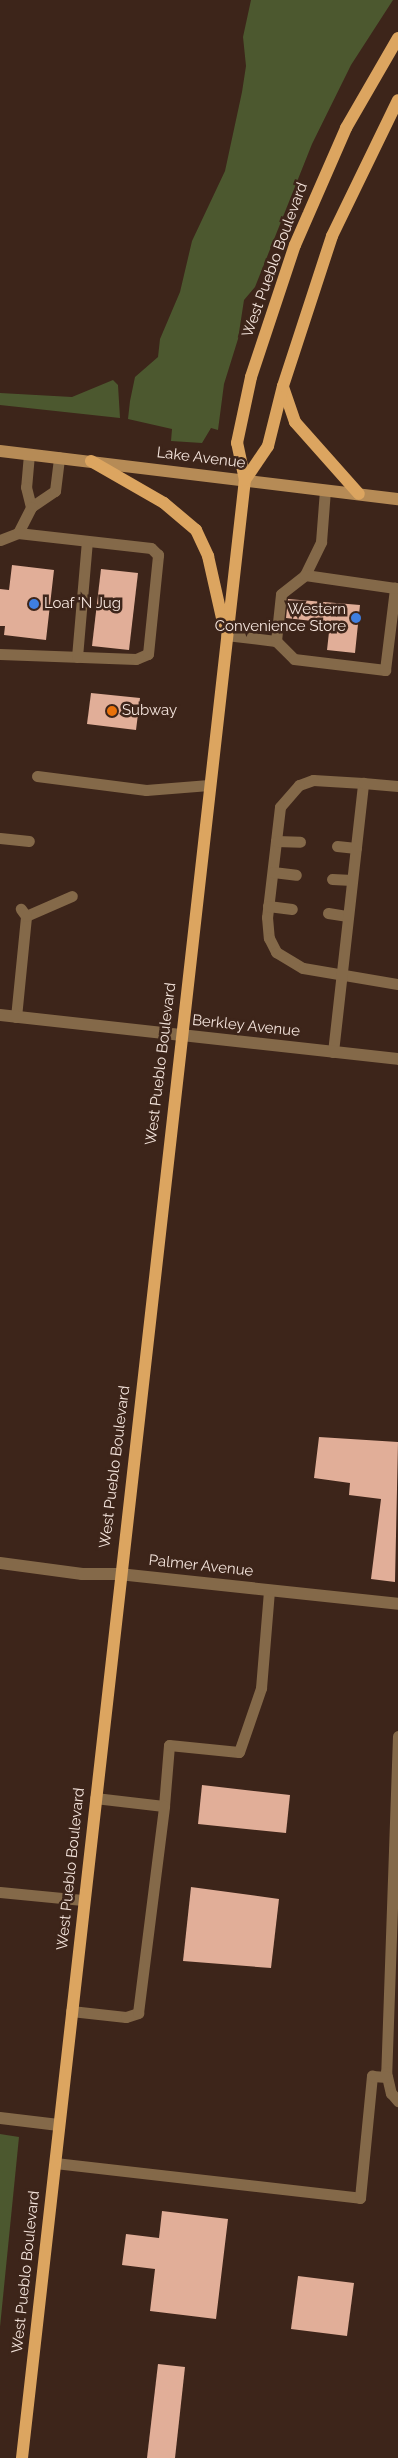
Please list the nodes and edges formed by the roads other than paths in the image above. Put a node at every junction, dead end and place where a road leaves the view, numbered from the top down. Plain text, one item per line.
1 (398, 38) edge
2 (398, 100) edge
3 (283, 386) junction
4 (0, 451) edge
5 (29, 454) junction
6 (59, 457) junction
7 (91, 461) junction
8 (245, 480) junction
9 (325, 490) junction
10 (359, 494) junction
11 (398, 499) edge
12 (31, 507) junction
13 (18, 532) junction
14 (0, 540) edge
15 (87, 541) junction
16 (305, 575) junction
17 (226, 635) junction
18 (276, 640) junction
19 (0, 654) edge
20 (77, 657) junction
21 (37, 776) dead end
22 (363, 783) junction
23 (209, 785) junction
24 (398, 786) edge
25 (0, 838) edge
26 (276, 840) junction
27 (29, 841) dead end
28 (300, 842) dead end
29 (337, 846) dead end
30 (356, 848) junction
31 (273, 872) junction
32 (296, 875) dead end
33 (332, 879) dead end
34 (352, 880) junction
35 (72, 896) dead end
36 (268, 906) junction
37 (292, 909) dead end
38 (328, 913) dead end
39 (348, 916) junction
40 (341, 976) junction
41 (398, 984) edge
42 (0, 1015) edge
43 (16, 1017) junction
44 (181, 1035) junction
45 (333, 1052) junction
46 (398, 1059) edge
47 (0, 1563) edge
48 (119, 1574) junction
49 (269, 1590) junction
50 (398, 1604) edge
51 (398, 1736) edge
52 (95, 1798) junction
53 (164, 1806) junction
54 (395, 1840) edge
55 (0, 1892) edge
56 (84, 1900) junction
57 (71, 2011) junction
58 (387, 2077) junction
59 (398, 2101) edge
60 (0, 2118) edge
61 (59, 2124) junction
62 (55, 2163) junction
63 (22, 2458) edge

1 - 8 main road, West Pueblo Boulevard
2 - 3 main road, West Pueblo Boulevard
3 - 8 main road, West Pueblo Boulevard
3 - 10 main road
4 - 5 main road, Lake Avenue
5 - 6 main road, Lake Avenue
5 - 12 lane
6 - 7 main road, Lake Avenue
6 - 12 lane
7 - 8 main road, Lake Avenue
7 - 17 main road
8 - 9 main road, Lake Avenue
8 - 17 main road, West Pueblo Boulevard
9 - 10 main road, Lake Avenue
9 - 16 lane
10 - 11 main road, Lake Avenue
12 - 13 lane
13 - 14 lane
13 - 15 lane
15 - 20 lane
15 - 20 lane
16 - 18 lane
16 - 18 lane
17 - 18 lane
17 - 23 main road, West Pueblo Boulevard
19 - 20 lane
21 - 23 lane
22 - 24 lane
22 - 26 lane
22 - 30 lane
23 - 44 main road, West Pueblo Boulevard
25 - 27 lane
26 - 28 lane
26 - 31 lane
29 - 30 lane
30 - 34 lane
31 - 32 lane
31 - 36 lane
33 - 34 lane
34 - 39 lane
35 - 43 lane
36 - 37 lane
36 - 40 lane
38 - 39 lane
39 - 40 lane
40 - 41 lane
40 - 45 lane
42 - 43 street, Berkley Avenue
43 - 44 street, Berkley Avenue
44 - 45 street, Berkley Avenue
44 - 48 main road, West Pueblo Boulevard
45 - 46 street, Berkley Avenue
47 - 48 street, Palmer Avenue
48 - 49 street, Palmer Avenue
48 - 52 main road, West Pueblo Boulevard
49 - 50 street, Palmer Avenue
49 - 53 lane
51 - 54 lane
52 - 53 lane
52 - 56 main road, West Pueblo Boulevard
53 - 57 lane
54 - 58 lane
55 - 56 lane
56 - 57 main road, West Pueblo Boulevard
57 - 61 main road, West Pueblo Boulevard
58 - 59 lane
58 - 62 lane
60 - 61 street
61 - 62 main road, West Pueblo Boulevard
62 - 63 main road, West Pueblo Boulevard

